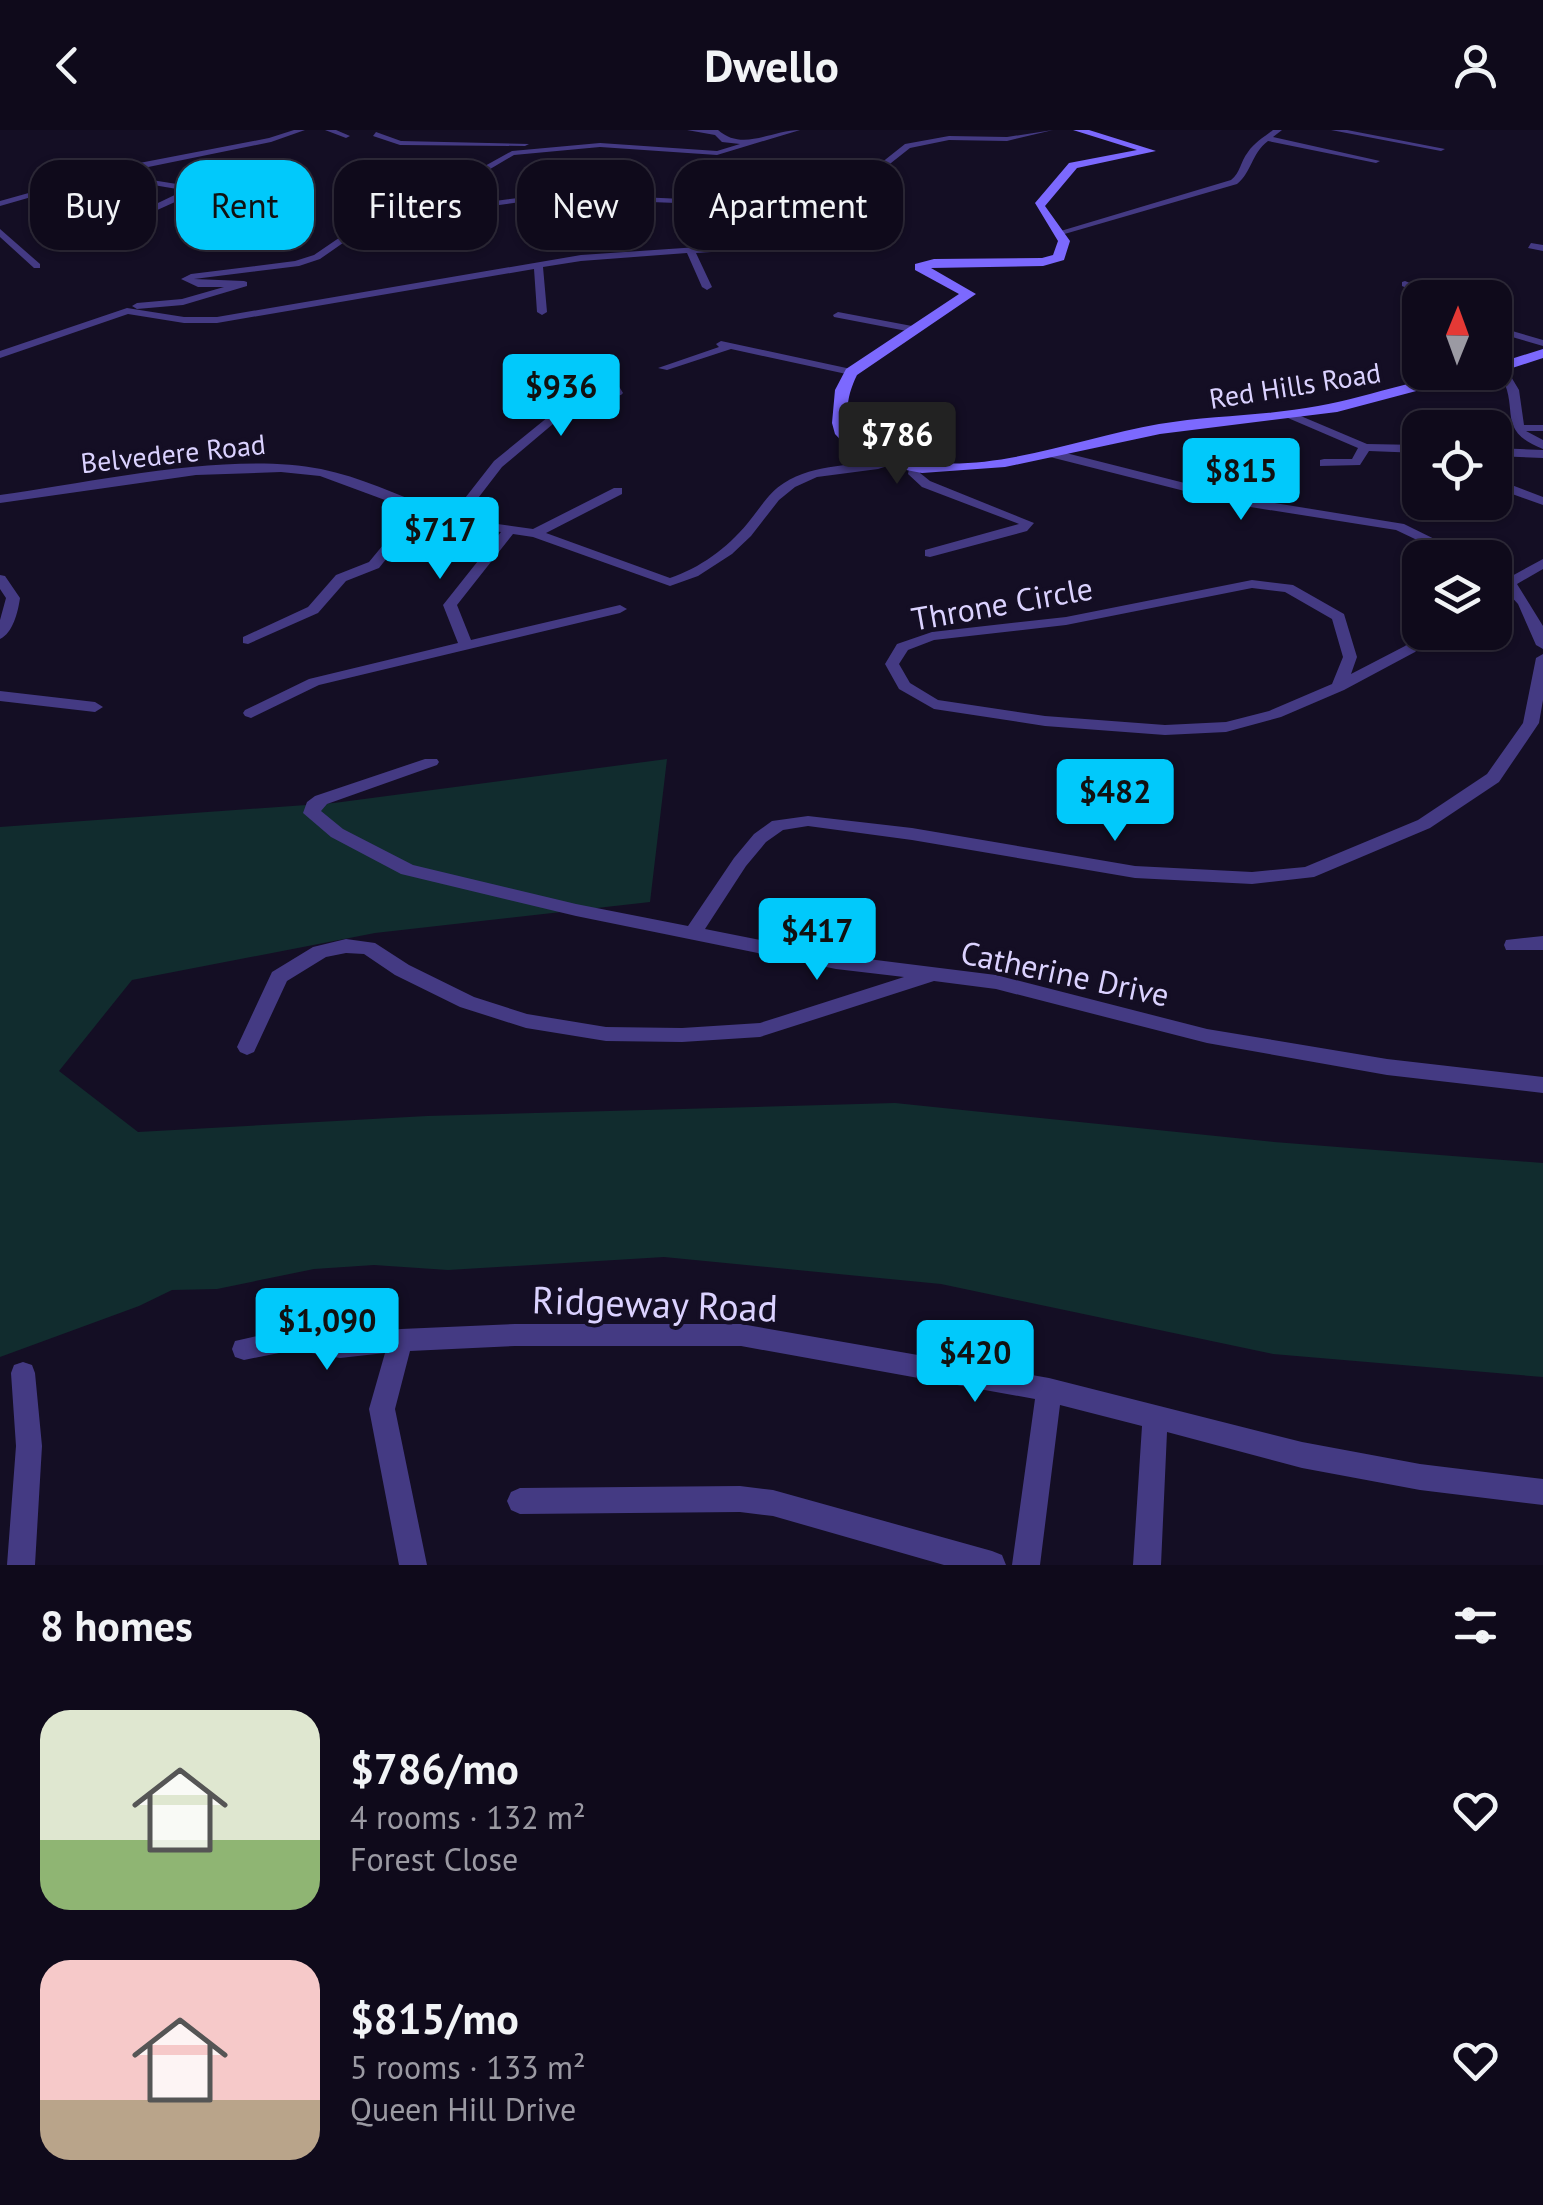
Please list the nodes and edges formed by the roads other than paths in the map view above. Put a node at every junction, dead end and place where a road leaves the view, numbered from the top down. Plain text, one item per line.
1 (301, 130) edge
2 (329, 130) edge
3 (690, 130) edge
4 (796, 130) edge
5 (1049, 130) edge
6 (1078, 130) edge
7 (1278, 130) edge
8 (1335, 130) edge
9 (715, 131) edge
10 (468, 132) edge
11 (376, 134) dead end
12 (912, 135) dead end
13 (346, 136) dead end
14 (1266, 138) junction
15 (442, 144) junction
16 (754, 144) junction
17 (908, 146) junction
18 (540, 148) junction
19 (1441, 149) dead end
20 (213, 150) junction
21 (224, 160) dead end
22 (497, 160) edge
23 (892, 160) edge
24 (1376, 161) dead end
25 (156, 162) edge
26 (30, 195) edge
27 (0, 204) edge
28 (0, 232) edge
29 (1058, 233) junction
30 (334, 245) edge
31 (1531, 246) dead end
32 (1543, 248) edge
33 (680, 250) edge
34 (690, 250) edge
35 (538, 264) junction
36 (38, 266) dead end
37 (707, 287) dead end
38 (128, 311) junction
39 (542, 312) dead end
40 (838, 315) dead end
41 (912, 329) junction
42 (1512, 334) edge
43 (1543, 343) edge
44 (1543, 353) edge
45 (0, 355) edge
46 (1512, 363) edge
47 (663, 368) dead end
48 (605, 372) dead end
49 (851, 372) junction
50 (1512, 387) edge
51 (533, 388) dead end
52 (1404, 390) edge
53 (572, 402) junction
54 (1292, 416) junction
55 (1518, 428) junction
56 (1543, 428) edge
57 (1543, 446) edge
58 (1364, 447) junction
59 (1402, 448) edge
60 (1512, 453) edge
61 (1054, 454) junction
62 (1543, 454) edge
63 (1324, 462) dead end
64 (891, 463) junction
65 (914, 466) junction
66 (1512, 490) edge
67 (618, 491) dead end
68 (0, 499) edge
69 (1543, 501) edge
70 (418, 512) junction
71 (453, 522) junction
72 (508, 532) junction
73 (535, 533) junction
74 (1422, 540) edge
75 (930, 554) dead end
76 (1543, 563) edge
77 (0, 579) edge
78 (1512, 582) edge
79 (1512, 586) edge
80 (620, 610) dead end
81 (0, 635) edge
82 (248, 640) dead end
83 (1543, 645) edge
84 (466, 646) junction
85 (1408, 650) edge
86 (1543, 658) edge
87 (1339, 687) junction
88 (0, 696) edge
89 (96, 708) dead end
90 (251, 713) dead end
91 (432, 762) dead end
92 (694, 932) junction
93 (1543, 943) edge
94 (1513, 945) dead end
95 (932, 975) junction
96 (247, 1046) dead end
97 (1543, 1085) edge
98 (402, 1340) junction
99 (244, 1349) dead end
100 (23, 1373) dead end
101 (1049, 1390) junction
102 (1155, 1418) junction
103 (1543, 1492) edge
104 (520, 1501) dead end
105 (21, 1565) edge
106 (414, 1565) edge
107 (992, 1565) edge
108 (1026, 1565) edge
109 (1147, 1565) edge

1 - 20 street
2 - 13 street
3 - 9 street
4 - 16 street
5 - 17 street
6 - 29 main road
7 - 14 street
8 - 19 street
9 - 16 street
10 - 15 street
11 - 15 street
12 - 17 street
14 - 24 street
14 - 29 street
15 - 18 street
16 - 18 street
17 - 23 street
18 - 22 street
20 - 21 street
20 - 25 street
26 - 27 street
28 - 36 street
29 - 41 main road
30 - 38 street
31 - 32 street
33 - 35 street
34 - 37 street
35 - 38 street
35 - 39 street
38 - 45 street
40 - 41 street
41 - 49 main road
42 - 43 street
44 - 46 main road
47 - 49 street
48 - 53 street
49 - 64 main road, Red Hills Road
50 - 55 street
51 - 53 street
52 - 54 main road, Red Hills Road
53 - 71 street
54 - 58 street
54 - 61 main road, Red Hills Road
55 - 56 street
55 - 57 street
58 - 59 street
58 - 63 street
60 - 62 street
61 - 65 main road, Red Hills Road
61 - 74 street
64 - 65 main road, Red Hills Road
64 - 73 street, Belvedere Road
65 - 75 street
66 - 69 street
67 - 73 street
68 - 70 street, Belvedere Road
70 - 71 street, Belvedere Road
70 - 82 street
71 - 72 street, Belvedere Road
72 - 73 street, Belvedere Road
72 - 84 street
76 - 78 street
77 - 81 street
79 - 83 street
80 - 84 street
84 - 90 street
85 - 87 street, Throne Circle
86 - 92 street
87 - 87 street, Throne Circle
88 - 89 street
91 - 92 street, Catherine Drive
92 - 95 street, Catherine Drive
93 - 94 street
95 - 96 street
95 - 97 street, Catherine Drive
98 - 99 street, Ridgeway Road
98 - 101 street, Ridgeway Road
98 - 106 street
100 - 105 street
101 - 102 street, Ridgeway Road
101 - 108 street
102 - 103 street, Ridgeway Road
102 - 109 street
104 - 107 street

